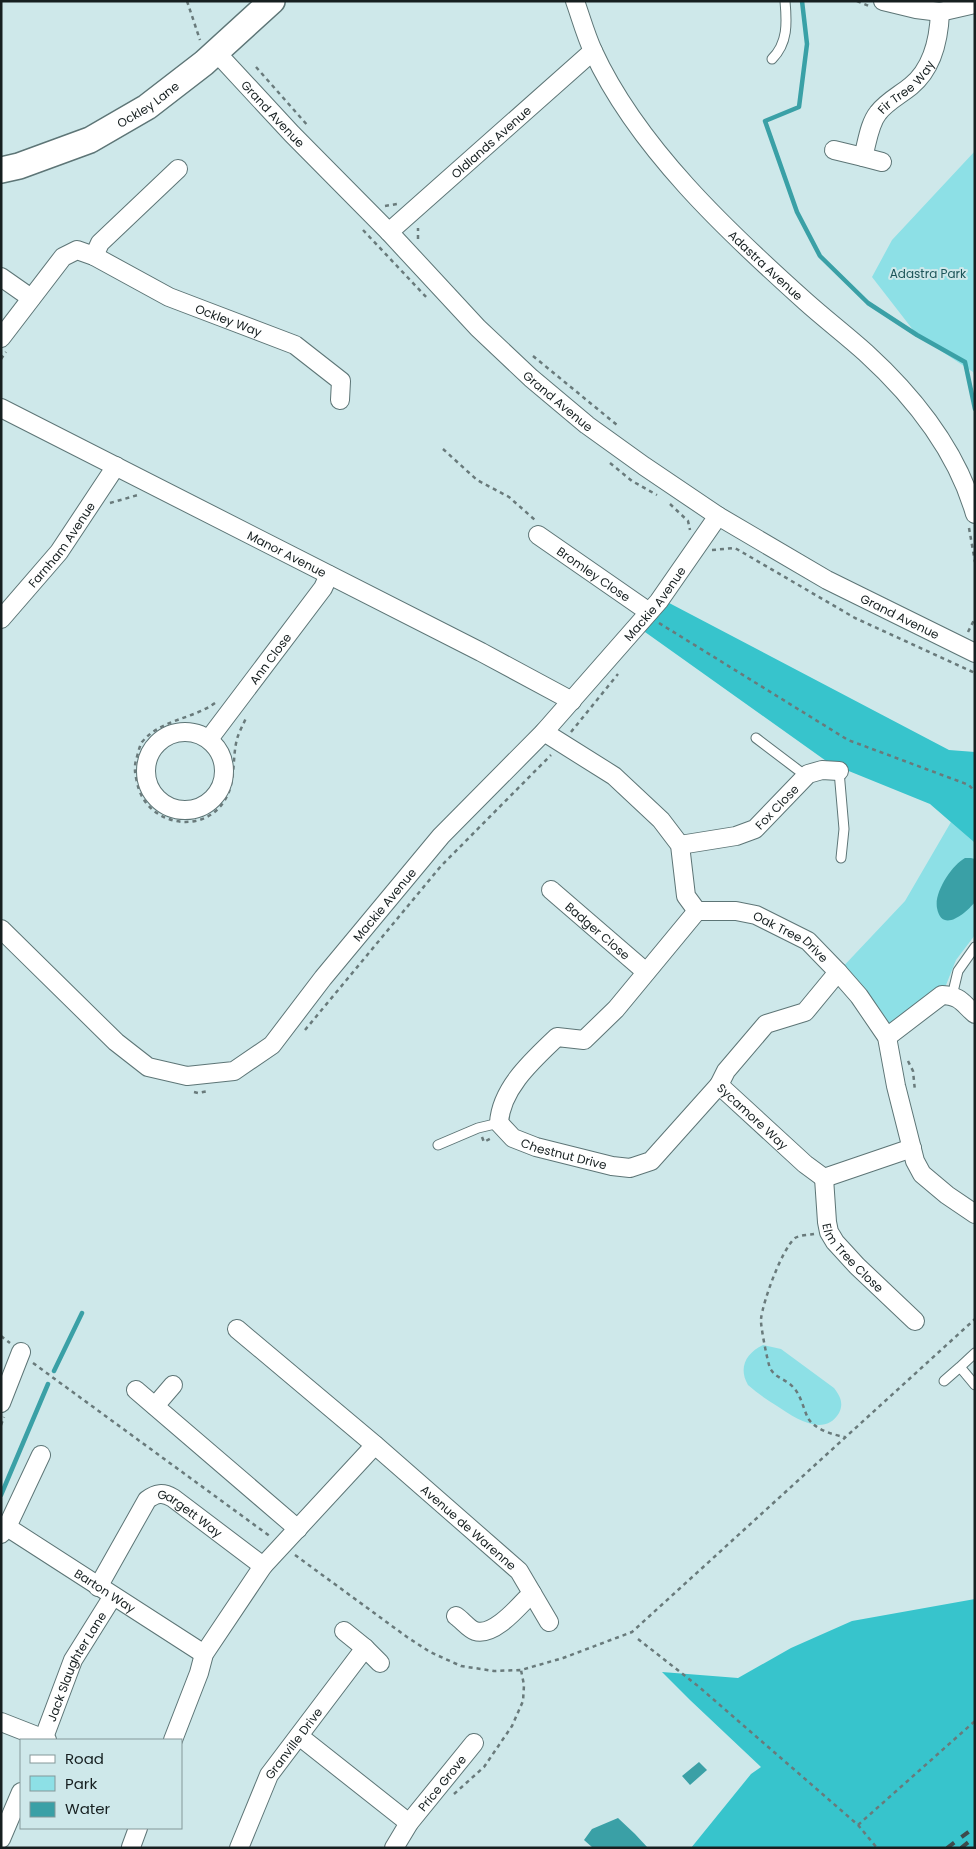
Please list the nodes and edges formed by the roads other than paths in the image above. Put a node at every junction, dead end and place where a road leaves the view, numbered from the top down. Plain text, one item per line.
1 (272, 1) edge
2 (575, 1) edge
3 (785, 1) edge
4 (883, 1) edge
5 (975, 4) edge
6 (940, 12) junction
7 (593, 51) junction
8 (216, 52) junction
9 (772, 59) dead end
10 (834, 150) dead end
11 (863, 157) junction
12 (882, 162) dead end
13 (178, 169) dead end
14 (1, 170) edge
15 (394, 227) junction
16 (94, 256) junction
17 (1, 278) edge
18 (31, 298) junction
19 (4, 344) edge
20 (340, 400) dead end
21 (1, 408) edge
22 (116, 466) junction
23 (975, 514) edge
24 (718, 516) junction
25 (538, 535) dead end
26 (329, 575) junction
27 (648, 612) junction
28 (1, 619) edge
29 (975, 653) edge
30 (572, 701) junction
31 (544, 732) junction
32 (756, 738) dead end
33 (209, 739) junction
34 (839, 771) joint
35 (806, 776) junction
36 (680, 845) junction
37 (841, 858) dead end
38 (551, 890) dead end
39 (697, 911) junction
40 (1, 929) edge
41 (975, 947) edge
42 (646, 972) junction
43 (838, 972) junction
44 (952, 996) junction
45 (975, 1014) edge
46 (887, 1037) junction
47 (719, 1085) junction
48 (498, 1129) junction
49 (438, 1145) dead end
50 (912, 1148) junction
51 (824, 1178) junction
52 (975, 1214) edge
53 (915, 1321) dead end
54 (237, 1329) dead end
55 (21, 1352) road end
56 (975, 1353) edge
57 (960, 1367) junction
58 (944, 1381) dead end
59 (173, 1385) dead end
60 (975, 1385) edge
61 (136, 1390) dead end
62 (1, 1403) edge
63 (155, 1406) junction
64 (375, 1445) junction
65 (41, 1455) dead end
66 (298, 1529) junction
67 (4, 1530) edge
68 (263, 1566) junction
69 (105, 1592) junction
70 (532, 1593) junction
71 (456, 1616) dead end
72 (548, 1622) dead end
73 (344, 1631) dead end
74 (365, 1648) junction
75 (204, 1654) junction
76 (380, 1663) dead end
77 (1, 1722) edge
78 (299, 1736) junction
79 (43, 1739) edge
80 (45, 1739) edge
81 (173, 1739) edge
82 (474, 1743) dead end
83 (20, 1794) edge
84 (409, 1823) junction
85 (138, 1829) edge
86 (1, 1839) edge
87 (132, 1848) edge
88 (239, 1848) edge
89 (394, 1848) edge

1 - 8 street, Ockley Lane
2 - 7 street, Adastra Avenue
3 - 9 lane
4 - 6 street
5 - 6 street
6 - 11 street, Fir Tree Way
7 - 15 street, Oldlands Avenue
7 - 23 street, Adastra Avenue
8 - 14 street, Ockley Lane
8 - 15 street, Grand Avenue
10 - 11 street
11 - 12 street
13 - 16 street
15 - 24 street, Grand Avenue
16 - 18 street, Ockley Way
16 - 20 street, Ockley Way
17 - 18 street
18 - 19 street, Ockley Way
21 - 22 street, Manor Avenue
22 - 26 street, Manor Avenue
22 - 28 street, Farnham Avenue
24 - 27 street, Mackie Avenue
24 - 29 street, Grand Avenue
25 - 27 street, Bromley Close
26 - 30 street, Manor Avenue
26 - 33 street, Ann Close
27 - 30 street, Mackie Avenue
30 - 31 street, Mackie Avenue
31 - 36 street
31 - 40 street, Mackie Avenue
32 - 35 lane
33 - 33 street
34 - 35 street, Fox Close
34 - 37 lane
35 - 36 street, Fox Close
36 - 39 street
38 - 42 street, Badger Close
39 - 42 street
39 - 43 street, Oak Tree Drive
41 - 44 lane
42 - 48 street
43 - 46 street, Oak Tree Drive
43 - 47 street, Sycamore Way
44 - 45 street
44 - 46 street
46 - 50 street, Oak Tree Drive
47 - 48 street, Chestnut Drive
47 - 51 street, Sycamore Way
48 - 49 lane
50 - 51 street
50 - 52 street, Oak Tree Drive
51 - 53 street, Elm Tree Close
54 - 64 street, Avenue de Warenne
55 - 62 street
56 - 57 lane
57 - 58 lane
57 - 60 lane
59 - 63 street
61 - 63 street
63 - 66 street
64 - 66 street
64 - 70 street, Avenue de Warenne
65 - 67 street, Barton Way
66 - 68 street
67 - 69 street, Barton Way
68 - 69 street, Gargett Way
68 - 75 street
69 - 75 street, Barton Way
69 - 80 street, Jack Slaughter Lane
70 - 71 street
70 - 72 street, Avenue de Warenne
73 - 74 street
74 - 76 street
74 - 78 street, Granville Drive
75 - 81 street
77 - 79 street
78 - 84 street
78 - 88 street, Granville Drive
82 - 84 street, Price Grove
83 - 86 street
84 - 89 street, Price Grove
85 - 87 street

